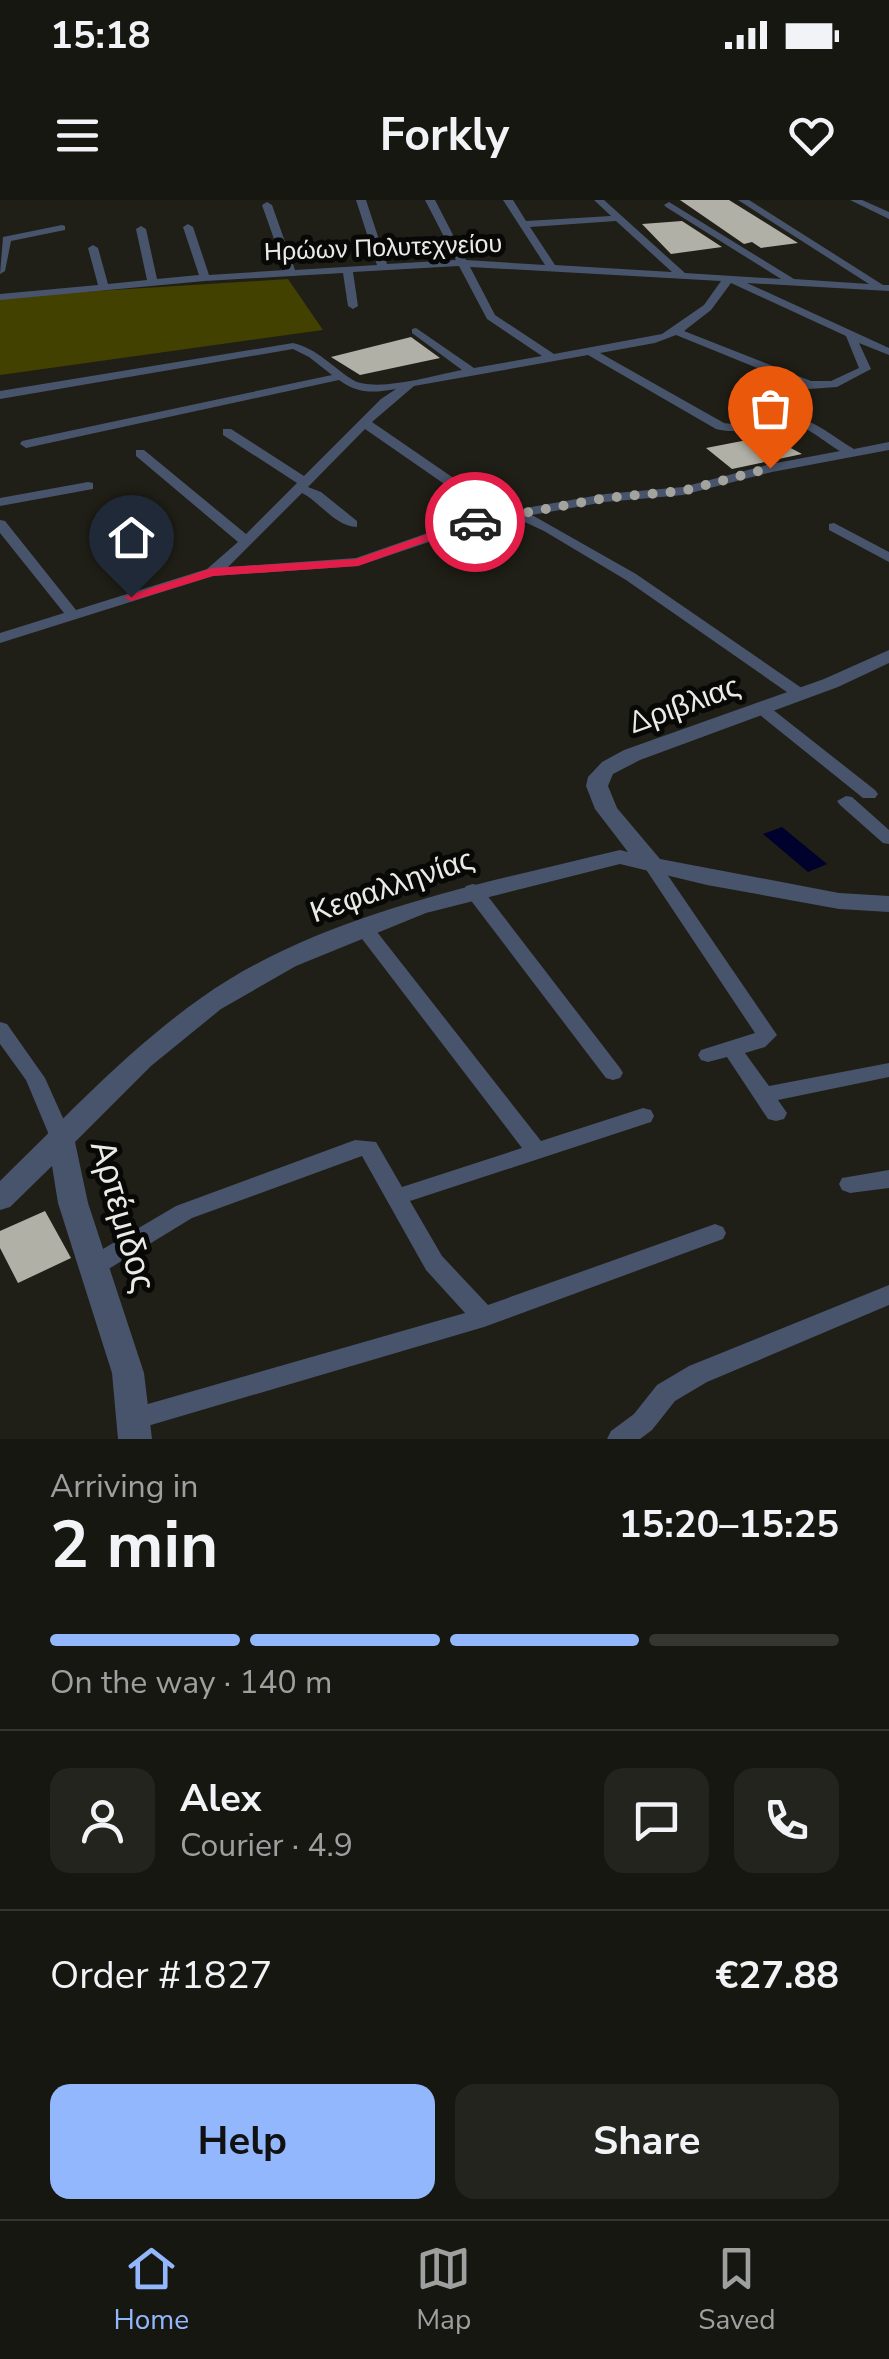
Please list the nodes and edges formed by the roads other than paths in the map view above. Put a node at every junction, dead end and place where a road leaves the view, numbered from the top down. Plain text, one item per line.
1 (361, 200) edge
2 (430, 200) edge
3 (508, 200) edge
4 (598, 200) edge
5 (743, 200) edge
6 (855, 200) edge
7 (267, 204) dead end
8 (669, 205) dead end
9 (889, 216) edge
10 (618, 218) junction
11 (526, 224) junction
12 (62, 228) dead end
13 (188, 228) dead end
14 (140, 229) dead end
15 (93, 248) dead end
16 (2, 253) edge
17 (460, 264) junction
18 (551, 266) junction
19 (383, 267) junction
20 (0, 270) edge
21 (348, 270) junction
22 (291, 274) junction
23 (681, 275) junction
24 (205, 278) junction
25 (728, 278) junction
26 (794, 282) junction
27 (153, 283) junction
28 (104, 288) junction
29 (886, 288) edge
30 (0, 297) edge
31 (353, 306) dead end
32 (416, 330) dead end
33 (675, 331) junction
34 (851, 336) junction
35 (587, 350) junction
36 (889, 356) edge
37 (551, 357) junction
38 (866, 364) junction
39 (470, 370) junction
40 (341, 376) junction
41 (411, 383) junction
42 (0, 395) edge
43 (365, 423) junction
44 (227, 432) dead end
45 (26, 444) dead end
46 (889, 446) edge
47 (140, 453) dead end
48 (853, 453) junction
49 (88, 486) dead end
50 (303, 486) junction
51 (0, 502) edge
52 (509, 515) junction
53 (0, 524) edge
54 (352, 524) dead end
55 (834, 526) dead end
56 (246, 541) junction
57 (889, 558) edge
58 (212, 572) junction
59 (72, 614) junction
60 (0, 638) edge
61 (889, 656) edge
62 (800, 694) junction
63 (761, 708) junction
64 (869, 794) dead end
65 (846, 801) dead end
66 (889, 839) edge
67 (650, 862) junction
68 (473, 890) junction
69 (889, 904) edge
70 (363, 926) junction
71 (0, 1029) edge
72 (732, 1048) junction
73 (708, 1055) dead end
74 (889, 1070) edge
75 (613, 1073) dead end
76 (642, 1116) dead end
77 (60, 1136) junction
78 (535, 1148) junction
79 (889, 1180) edge
80 (850, 1184) dead end
81 (397, 1197) junction
82 (0, 1199) edge
83 (715, 1233) dead end
84 (94, 1266) junction
85 (889, 1295) edge
86 (484, 1316) junction
87 (134, 1429) edge
88 (620, 1439) edge

1 - 19 street
2 - 17 street
3 - 11 street
4 - 10 street
5 - 29 street
6 - 9 street
7 - 22 street
8 - 26 street
10 - 11 street
10 - 23 street
11 - 18 street
12 - 16 street
13 - 24 street
14 - 27 street
15 - 28 street
16 - 20 street
17 - 18 street, Ηρώων Πολυτεχνείου
17 - 19 street, Ηρώων Πολυτεχνείου
17 - 37 street
18 - 23 street, Ηρώων Πολυτεχνείου
19 - 21 street, Ηρώων Πολυτεχνείου
21 - 22 street, Ηρώων Πολυτεχνείου
21 - 31 street
22 - 24 street, Ηρώων Πολυτεχνείου
23 - 25 street, Ηρώων Πολυτεχνείου
24 - 27 street, Ηρώων Πολυτεχνείου
25 - 26 street, Ηρώων Πολυτεχνείου
25 - 33 street
25 - 34 street
26 - 29 street, Ηρώων Πολυτεχνείου
27 - 28 street, Ηρώων Πολυτεχνείου
28 - 30 street, Ηρώων Πολυτεχνείου
32 - 39 street
33 - 35 street
33 - 38 street
34 - 36 street
34 - 38 street
35 - 37 street
35 - 48 street
36 - 38 street
37 - 39 street
39 - 41 street
40 - 41 street
40 - 42 street
40 - 45 street
41 - 43 street
43 - 50 street
43 - 52 street
44 - 50 street
46 - 48 street
47 - 56 street
48 - 52 street
49 - 51 street
50 - 54 street
50 - 56 street
52 - 58 street
52 - 62 street
53 - 59 street
55 - 57 street
56 - 58 street
58 - 59 street
59 - 60 street
61 - 62 street, Δριβλιας
62 - 63 street, Δριβλιας
63 - 64 street
63 - 67 street, Δριβλιας
65 - 66 street
67 - 68 street, Κεφαλληνίας
67 - 69 street, Κεφαλληνίας
67 - 72 street
68 - 70 street, Κεφαλληνίας
68 - 75 street
70 - 77 street, Κεφαλληνίας
70 - 78 street
71 - 77 street, Αρτέμιδος
72 - 73 street
72 - 74 street
76 - 78 street
77 - 82 street, Κεφαλληνίας
77 - 84 street, Αρτέμιδος
78 - 81 street
79 - 80 street
81 - 84 street
81 - 86 street
83 - 86 street
84 - 87 street, Αρτέμιδος
85 - 88 street
86 - 87 street

